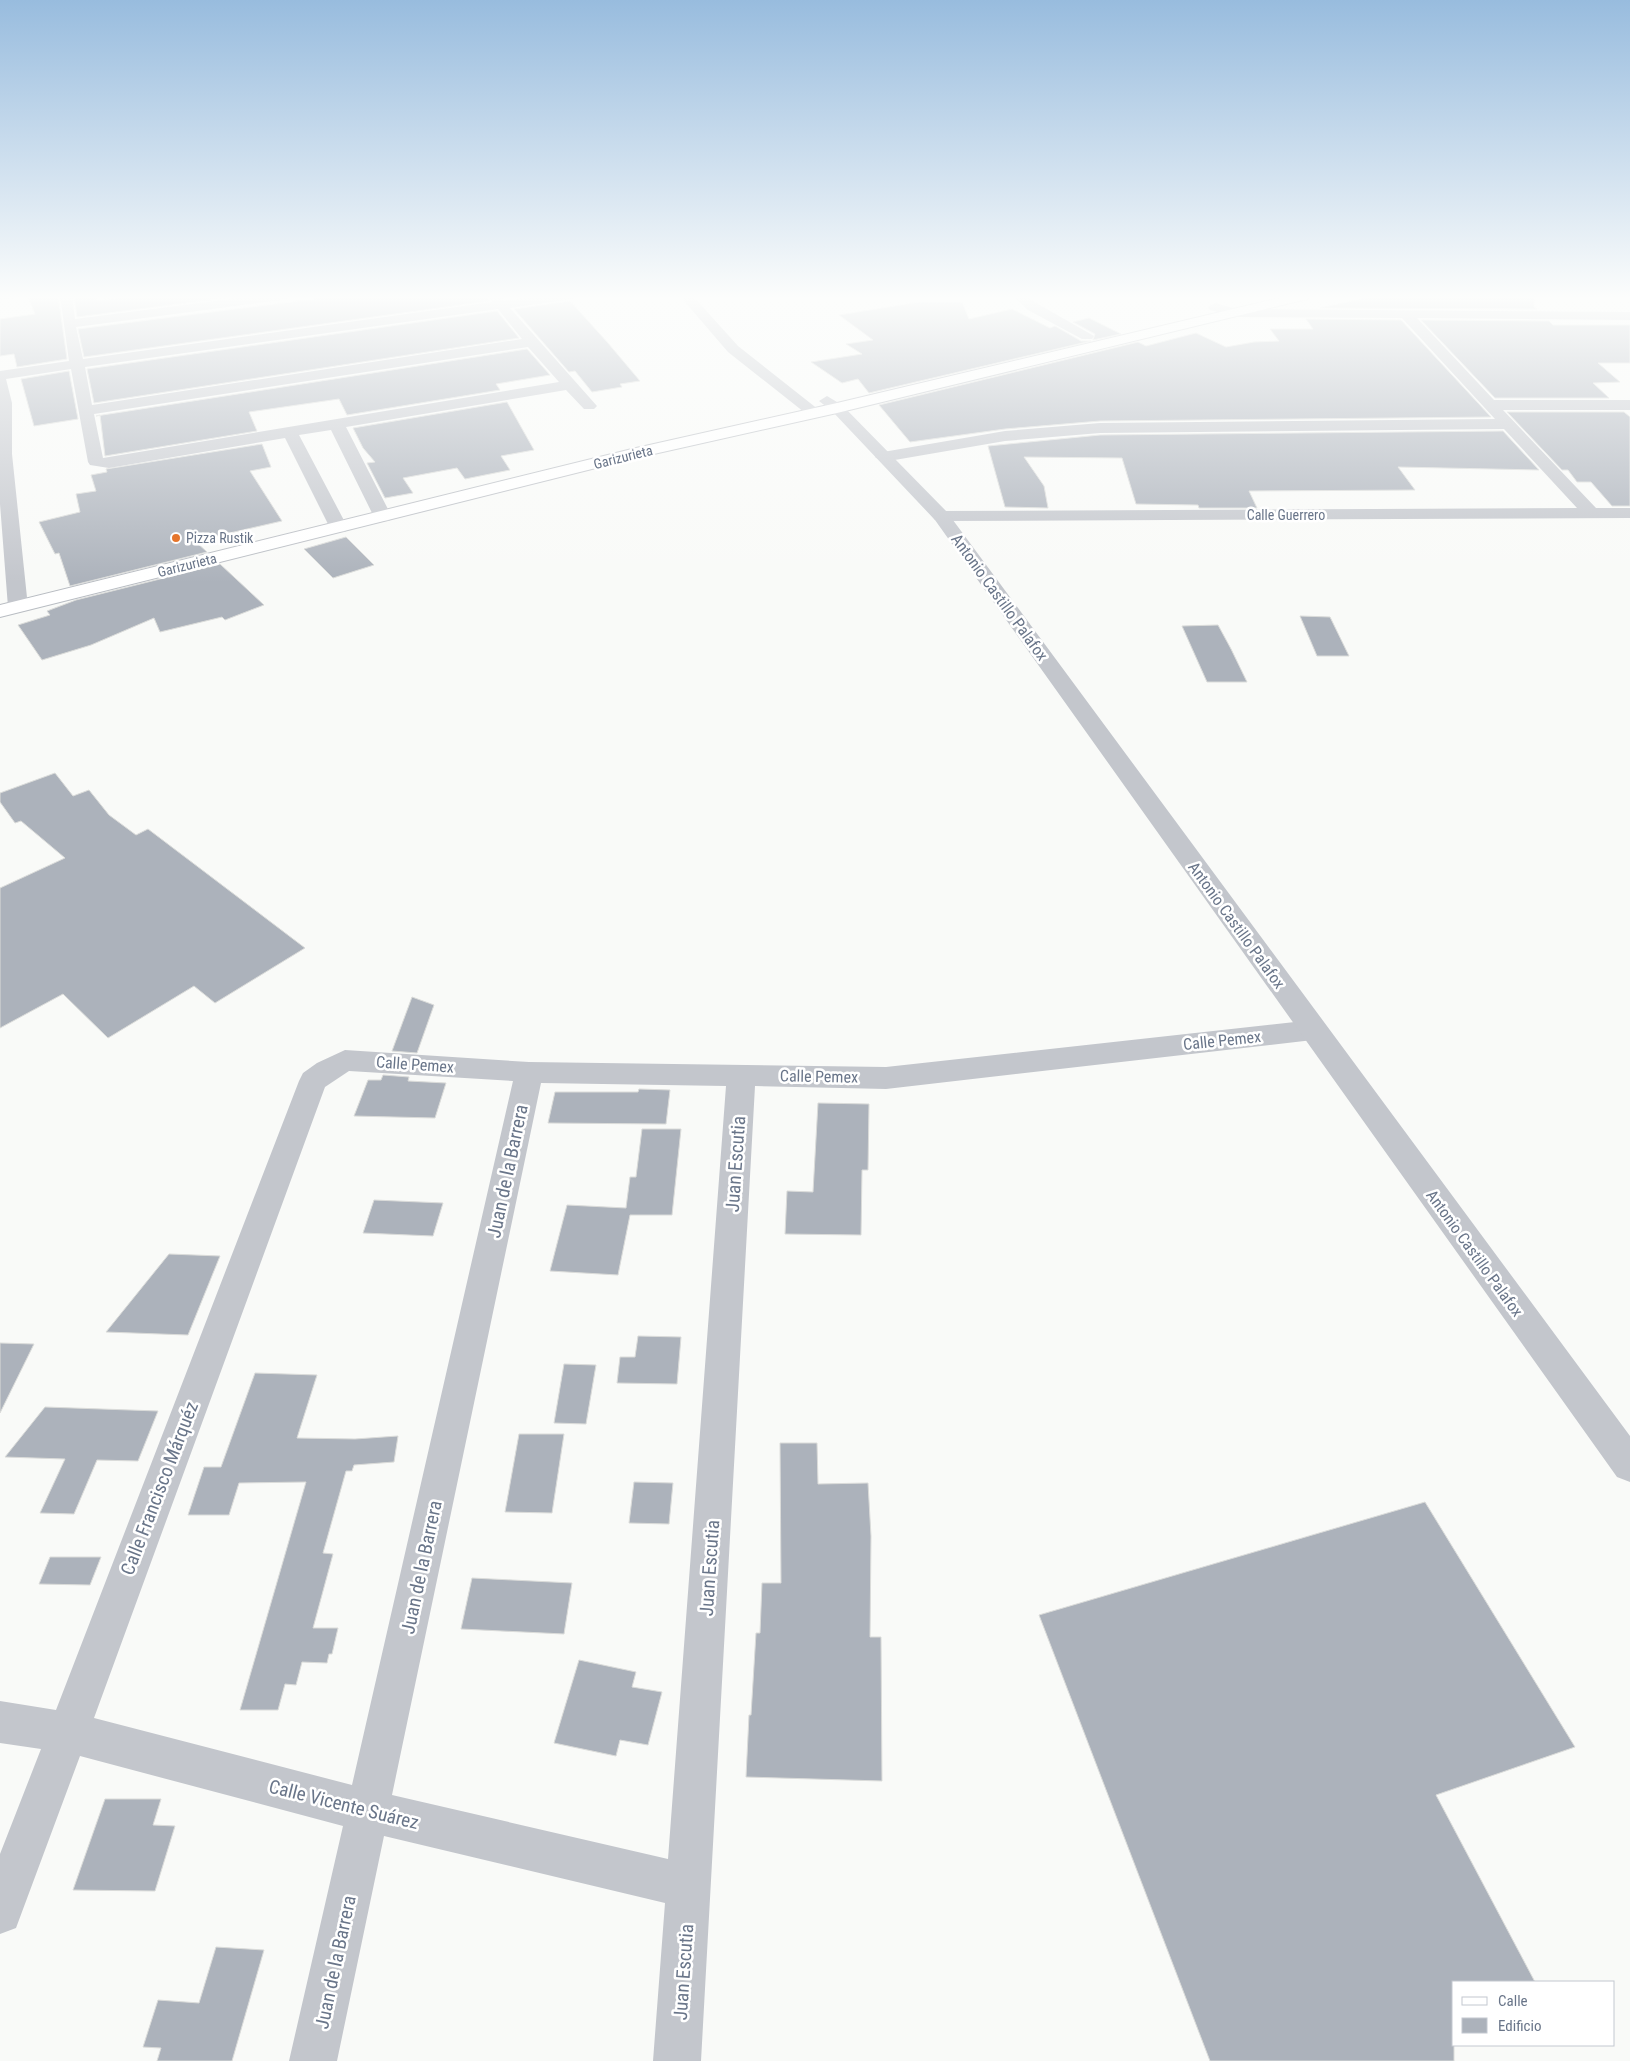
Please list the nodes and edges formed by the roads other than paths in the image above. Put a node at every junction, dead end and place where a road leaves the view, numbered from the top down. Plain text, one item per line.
1 (81, 391) edge
2 (213, 391) edge
3 (533, 391) edge
4 (574, 391) edge
5 (796, 391) edge
6 (879, 391) edge
7 (890, 391) edge
8 (1479, 391) edge
9 (2, 403) edge
10 (1493, 405) junction
11 (1630, 405) edge
12 (589, 406) dead end
13 (820, 407) junction
14 (85, 411) junction
15 (1510, 424) junction
16 (337, 426) junction
17 (290, 433) junction
18 (883, 457) junction
19 (380, 512) junction
20 (1591, 513) junction
21 (1630, 513) edge
22 (941, 516) junction
23 (336, 522) junction
24 (121, 565) dead end
25 (35, 584) dead end
26 (8, 591) edge
27 (18, 607) junction
28 (0, 611) edge
29 (1313, 1030) junction
30 (327, 1070) joint
31 (529, 1072) junction
32 (741, 1075) junction
33 (1630, 1465) edge
34 (0, 1722) edge
35 (67, 1732) junction
36 (368, 1811) junction
37 (688, 1886) junction
38 (0, 1912) edge
39 (313, 2061) edge
40 (677, 2061) edge

1 - 14 street
2 - 14 street
3 - 16 street
4 - 12 street
5 - 13 street, Antonio Castillo Palafox
6 - 13 main road, Garizurieta
7 - 13 main road, Garizurieta
8 - 10 street
9 - 26 street
10 - 11 street
10 - 15 street
13 - 18 street, Antonio Castillo Palafox
13 - 19 main road, Garizurieta
14 - 17 street
15 - 18 street
15 - 20 street
16 - 17 street
16 - 19 street
17 - 23 street
18 - 22 street, Antonio Castillo Palafox
19 - 23 main road, Garizurieta
20 - 21 street, Calle Guerrero
20 - 22 street, Calle Guerrero
22 - 29 street, Antonio Castillo Palafox
23 - 24 main road, Garizurieta
23 - 27 main road, Garizurieta
25 - 26 main road
26 - 27 street
27 - 28 main road, Garizurieta
29 - 32 street, Calle Pemex
29 - 33 street, Antonio Castillo Palafox
30 - 31 street, Calle Pemex
30 - 35 street, Calle Francisco Márquéz
31 - 32 street, Calle Pemex
31 - 36 street, Juan de la Barrera
32 - 37 street, Juan Escutia
34 - 35 street, Calle Vicente Suárez
35 - 36 street, Calle Vicente Suárez
35 - 38 street, Calle Francisco Márquéz
36 - 37 street, Calle Vicente Suárez
36 - 39 street, Juan de la Barrera
37 - 40 street, Juan Escutia

